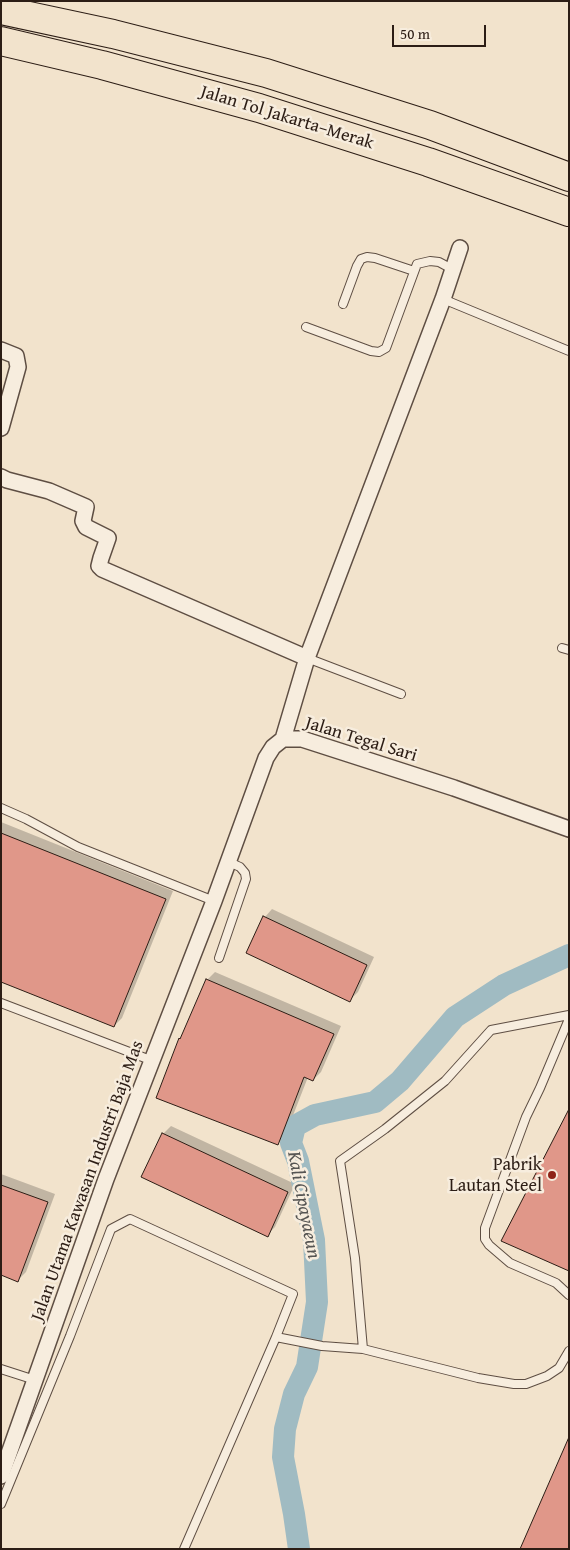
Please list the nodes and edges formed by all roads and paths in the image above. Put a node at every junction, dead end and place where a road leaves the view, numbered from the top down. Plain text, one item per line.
1 (1, 10) edge
2 (1, 41) edge
3 (569, 177) edge
4 (569, 212) edge
5 (460, 248) dead end
6 (452, 269) junction
7 (414, 271) junction
8 (443, 300) junction
9 (343, 304) dead end
10 (306, 327) dead end
11 (1, 350) edge
12 (569, 351) edge
13 (1, 428) edge
14 (1, 477) edge
15 (308, 658) junction
16 (401, 694) dead end
17 (283, 739) junction
18 (1, 808) edge
19 (569, 830) edge
20 (228, 862) junction
21 (214, 901) junction
22 (219, 958) dead end
23 (1, 1003) edge
24 (569, 1015) edge
25 (569, 1019) edge
26 (152, 1061) junction
27 (569, 1295) edge
28 (276, 1337) junction
29 (363, 1348) junction
30 (569, 1351) edge
31 (1, 1369) edge
32 (35, 1380) junction
33 (1, 1476) edge
34 (1, 1504) edge
35 (184, 1549) edge

1 - 3 highway, Jalan Tol Jakarta–Merak
2 - 4 highway, Jalan Tol Jakarta–Merak
5 - 6 street
6 - 7 lane
6 - 8 street
7 - 9 lane
7 - 10 lane
8 - 12 lane
8 - 15 street
11 - 13 street
14 - 15 street
15 - 16 lane
15 - 17 street
17 - 19 street, Jalan Tegal Sari
17 - 20 street, Jalan Tegal Sari
18 - 21 lane
20 - 21 street, Jalan Tegal Sari
20 - 22 lane
21 - 26 street, Jalan Utama Kawasan Industri Baja Mas
23 - 26 lane
24 - 29 lane
25 - 27 lane
26 - 32 street, Jalan Utama Kawasan Industri Baja Mas
28 - 29 lane
28 - 34 lane
28 - 35 lane
29 - 30 lane
31 - 32 lane
32 - 33 street, Jalan Utama Kawasan Industri Baja Mas

